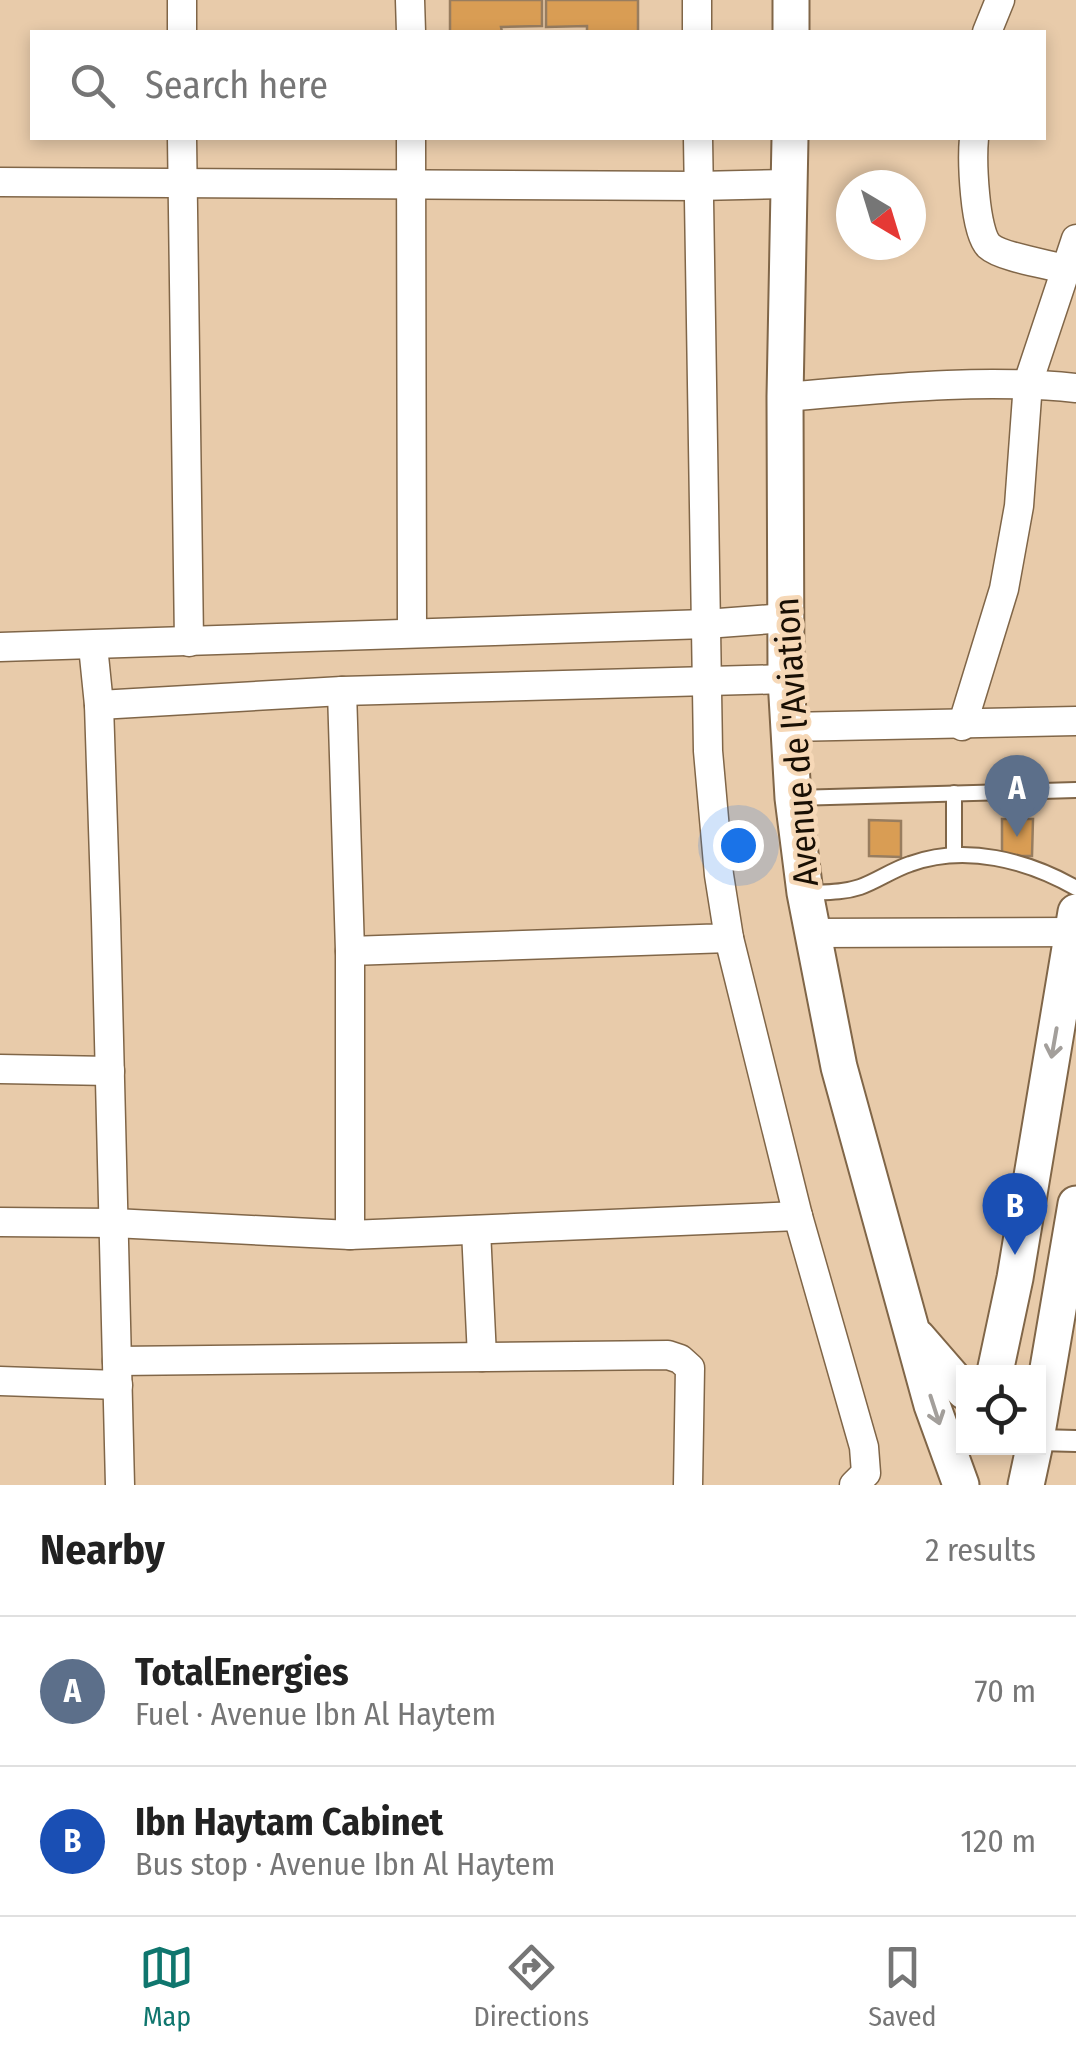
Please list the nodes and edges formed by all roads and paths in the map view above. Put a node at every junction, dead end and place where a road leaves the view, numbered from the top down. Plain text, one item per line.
1 (182, 0) edge
2 (410, 0) edge
3 (697, 0) edge
4 (791, 0) edge
5 (1000, 0) edge
6 (182, 30) edge
7 (410, 30) edge
8 (697, 30) edge
9 (791, 30) edge
10 (988, 30) edge
11 (182, 140) edge
12 (411, 140) edge
13 (698, 140) edge
14 (790, 140) edge
15 (974, 140) edge
16 (183, 181) junction
17 (0, 182) edge
18 (789, 184) junction
19 (411, 185) junction
20 (698, 186) junction
21 (1076, 238) edge
22 (1064, 269) junction
23 (1028, 384) junction
24 (1076, 388) edge
25 (784, 397) junction
26 (785, 618) junction
27 (706, 624) junction
28 (412, 634) junction
29 (189, 642) junction
30 (94, 646) junction
31 (0, 647) edge
32 (786, 679) junction
33 (706, 682) junction
34 (342, 691) junction
35 (99, 705) junction
36 (1076, 721) edge
37 (788, 726) junction
38 (962, 726) junction
39 (1076, 790) edge
40 (954, 793) junction
41 (793, 798) junction
42 (954, 855) junction
43 (1076, 888) edge
44 (805, 892) junction
45 (1074, 922) edge
46 (812, 932) junction
47 (729, 938) junction
48 (350, 951) junction
49 (0, 1069) edge
50 (110, 1071) junction
51 (1076, 1204) edge
52 (798, 1216) junction
53 (0, 1222) edge
54 (114, 1223) junction
55 (476, 1230) junction
56 (350, 1235) junction
57 (914, 1334) junction
58 (1065, 1349) edge
59 (482, 1357) junction
60 (996, 1365) edge
61 (117, 1373) junction
62 (0, 1381) edge
63 (956, 1383) edge
64 (1046, 1404) edge
65 (1046, 1440) edge
66 (1076, 1441) edge
67 (975, 1455) edge
68 (1032, 1455) edge
69 (120, 1485) edge
70 (688, 1485) edge
71 (854, 1485) edge
72 (964, 1485) edge
73 (1026, 1485) edge

1 - 6 street
2 - 7 street
3 - 8 street
4 - 9 street
5 - 10 street
11 - 16 street
12 - 19 street
13 - 20 street
14 - 18 street, Avenue de l'Aviation
15 - 22 street
16 - 17 street
16 - 19 street
16 - 29 street
18 - 20 street
18 - 25 street, Avenue de l'Aviation
19 - 20 street
19 - 28 street
20 - 27 street
21 - 22 street
22 - 23 street
23 - 24 street
23 - 25 street
23 - 38 street
25 - 26 street, Avenue de l'Aviation
26 - 27 street
26 - 32 street, Avenue de l'Aviation
27 - 28 street
27 - 33 street
28 - 29 street
29 - 30 street
30 - 31 street
30 - 35 street
32 - 33 street
32 - 37 street, Avenue de l'Aviation
33 - 34 street
33 - 47 street
34 - 35 street
34 - 48 street
35 - 50 street
36 - 38 street
37 - 38 street
37 - 41 street, Avenue de l'Aviation
39 - 40 lane
40 - 41 lane
40 - 42 lane
41 - 44 street, Avenue de l'Aviation
42 - 43 lane
42 - 44 lane
44 - 46 street, Avenue de l'Aviation
45 - 46 street
45 -> 60 street
46 - 57 street, Avenue de l'Aviation
47 - 48 street
47 - 52 street
48 - 56 street
49 - 50 street
50 - 54 street
51 - 58 street
52 - 55 street
52 - 71 street
53 - 54 street
54 - 56 street
54 - 61 street
55 - 56 street
55 - 59 street
57 - 63 street, Avenue de l'Aviation
57 -> 72 street, Avenue de l'Aviation
58 - 64 street
59 - 61 street
59 - 70 street
61 - 62 street
61 - 69 street
65 - 66 street
67 - 72 street
68 - 73 street

